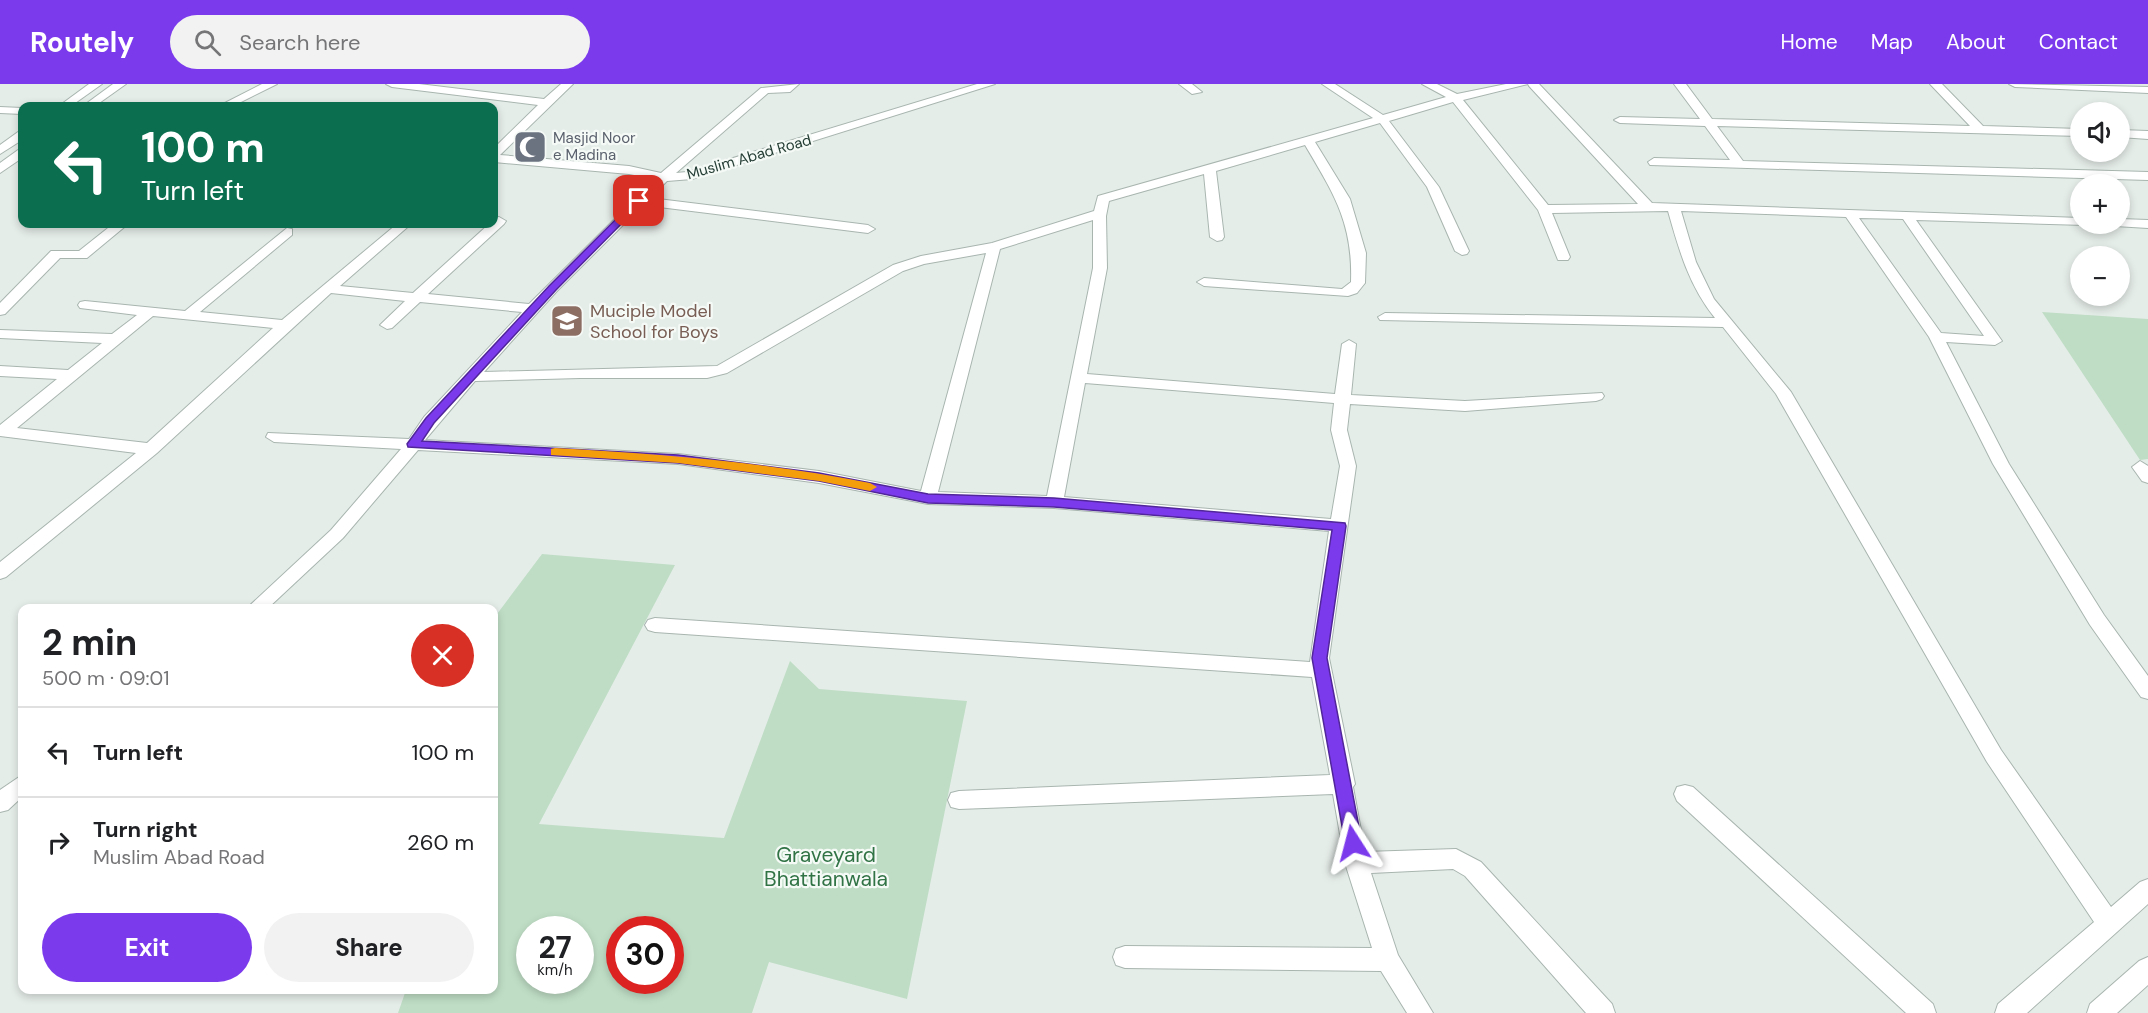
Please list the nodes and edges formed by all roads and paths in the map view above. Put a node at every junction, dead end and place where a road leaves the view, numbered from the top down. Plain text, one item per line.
1 (96, 84) edge
2 (120, 84) edge
3 (271, 84) edge
4 (392, 84) edge
5 (567, 84) edge
6 (794, 84) edge
7 (988, 84) edge
8 (1185, 84) edge
9 (1328, 84) edge
10 (1428, 84) edge
11 (1522, 84) edge
12 (1533, 84) edge
13 (1680, 84) edge
14 (1936, 84) edge
15 (2015, 84) edge
16 (2148, 90) edge
17 (1196, 92) dead end
18 (75, 99) junction
19 (99, 99) junction
20 (1456, 99) junction
21 (70, 102) edge
22 (94, 102) edge
23 (233, 102) edge
24 (546, 103) junction
25 (0, 110) edge
26 (18, 111) edge
27 (1383, 120) junction
28 (1620, 120) dead end
29 (1708, 120) junction
30 (1979, 128) junction
31 (2070, 132) edge
32 (2130, 134) edge
33 (2148, 135) edge
34 (18, 138) edge
35 (1308, 140) junction
36 (499, 142) edge
37 (0, 150) edge
38 (18, 156) edge
39 (498, 156) edge
40 (1654, 162) dead end
41 (1740, 165) junction
42 (1209, 167) junction
43 (0, 169) edge
44 (2148, 176) edge
45 (664, 177) junction
46 (639, 201) junction
47 (1648, 207) junction
48 (1673, 207) junction
49 (1544, 209) junction
50 (1100, 213) junction
51 (1850, 214) junction
52 (1907, 216) junction
53 (2070, 222) edge
54 (2130, 223) edge
55 (2148, 224) edge
56 (116, 228) edge
57 (399, 228) edge
58 (492, 228) edge
59 (868, 229) dead end
60 (287, 232) dead end
61 (1217, 237) dead end
62 (994, 247) junction
63 (1462, 251) dead end
64 (1563, 257) dead end
65 (1204, 282) dead end
66 (328, 289) junction
67 (418, 297) junction
68 (85, 305) dead end
69 (534, 309) junction
70 (0, 311) edge
71 (149, 312) junction
72 (187, 316) junction
73 (1384, 317) dead end
74 (1728, 323) junction
75 (285, 326) junction
76 (387, 326) dead end
77 (0, 334) edge
78 (1936, 337) junction
79 (115, 339) junction
80 (1349, 344) dead end
81 (0, 371) edge
82 (71, 375) junction
83 (470, 377) junction
84 (1079, 378) junction
85 (1596, 396) dead end
86 (1342, 399) junction
87 (2, 431) edge
88 (274, 436) dead end
89 (413, 444) junction
90 (151, 449) junction
91 (928, 498) junction
92 (1054, 502) junction
93 (1340, 526) junction
94 (0, 572) edge
95 (260, 604) edge
96 (655, 625) dead end
97 (1321, 670) junction
98 (2148, 691) edge
99 (1344, 784) junction
100 (18, 787) edge
101 (1685, 794) dead end
102 (959, 800) dead end
103 (0, 803) edge
104 (1356, 863) junction
105 (2148, 890) edge
106 (2108, 923) junction
107 (1125, 957) dead end
108 (1388, 960) junction
109 (2148, 969) edge
110 (1420, 1013) edge
111 (1603, 1013) edge
112 (1924, 1013) edge
113 (2007, 1013) edge
114 (2099, 1013) edge

1 - 18 street
2 - 19 street
3 - 23 street
4 - 24 street
5 - 24 street
6 - 45 street
7 - 45 street, Muslim Abad Road
8 - 17 street
9 - 27 street
10 - 20 street
11 - 20 street
12 - 47 street
13 - 29 street
14 - 30 street
15 - 16 street
18 - 19 street
18 - 21 street
19 - 22 street
20 - 27 street
20 - 49 street
24 - 36 street
25 - 26 street
27 - 35 street
27 - 63 street
28 - 29 street
29 - 30 street
29 - 41 street
30 - 31 street
32 - 33 street
34 - 37 street
35 - 42 street
35 - 65 street
38 - 43 street
39 - 45 street
40 - 41 street
41 - 44 street
42 - 50 street
42 - 61 street
45 - 46 street, Muslim Abad Road
46 - 59 street
46 - 69 street, Muslim Abad Road
47 - 48 street
47 - 49 street
48 - 51 street
48 - 74 street
49 - 64 street
50 - 62 street
50 - 84 street
51 - 52 street
51 - 78 street
52 - 53 street
52 - 78 street
54 - 55 street
56 - 70 street
57 - 66 street
58 - 67 street
60 - 72 street
62 - 83 street
62 - 91 street
66 - 67 street
66 - 75 street
67 - 69 street
67 - 76 street
68 - 71 street
69 - 83 street, Muslim Abad Road
71 - 72 street
71 - 79 street
72 - 75 street
73 - 74 street
74 - 106 street
75 - 90 street
77 - 79 street
78 - 98 street
79 - 82 street
80 - 86 street
81 - 82 street
82 - 87 street
83 - 89 street, Muslim Abad Road
84 - 86 street
84 - 92 street
85 - 86 street
86 - 93 street
87 - 90 street
88 - 89 street
89 - 91 street
89 - 95 street, Muslim Abad Road
90 - 94 street
91 - 92 street
92 - 93 street
93 - 97 street
96 - 97 street
97 - 99 street
99 - 102 street
99 - 104 street
100 - 103 street
101 - 112 street
104 - 108 street
104 - 111 street
105 - 106 street
106 - 113 street
107 - 108 street
108 - 110 street
109 - 114 street

